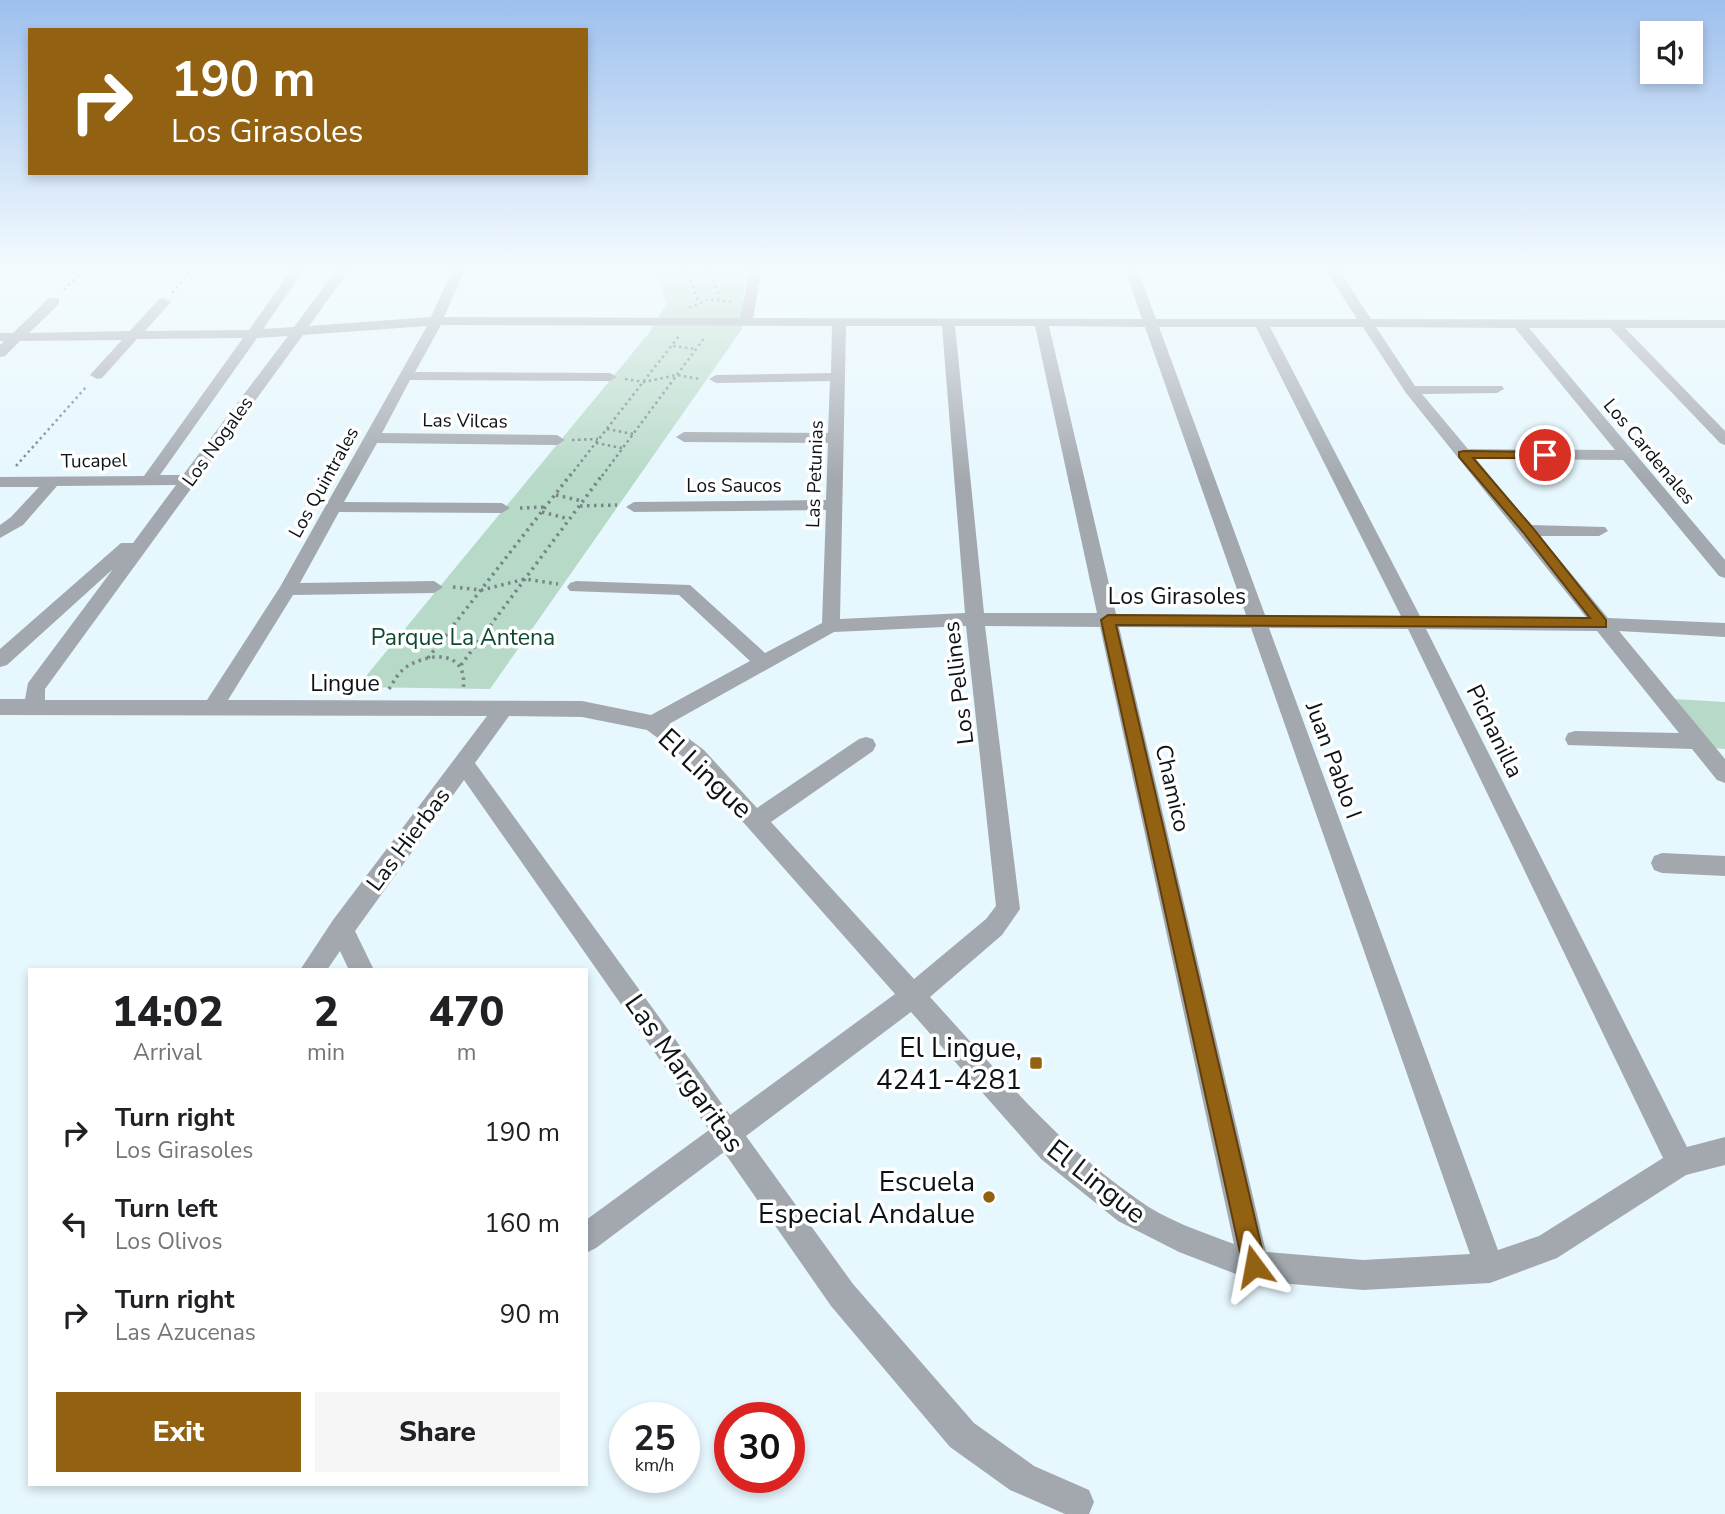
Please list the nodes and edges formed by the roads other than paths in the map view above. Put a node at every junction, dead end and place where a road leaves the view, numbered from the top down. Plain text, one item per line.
1 (14, 340) edge
2 (130, 340) edge
3 (250, 340) edge
4 (292, 340) edge
5 (425, 340) edge
6 (838, 340) edge
7 (950, 340) edge
8 (1045, 340) edge
9 (1157, 340) edge
10 (1269, 340) edge
11 (1376, 340) edge
12 (1532, 340) edge
13 (1629, 340) edge
14 (0, 354) edge
15 (97, 374) road end
16 (405, 376) junction
17 (610, 377) road end
18 (837, 377) junction
19 (708, 379) road end
20 (1497, 389) dead end
21 (1411, 390) junction
22 (372, 438) junction
23 (684, 438) dead end
24 (836, 438) junction
25 (557, 440) dead end
26 (1725, 440) edge
27 (1464, 454) junction
28 (1626, 455) junction
29 (149, 480) junction
30 (188, 480) junction
31 (1, 482) edge
32 (52, 482) junction
33 (834, 505) junction
34 (634, 506) road end
35 (333, 507) junction
36 (502, 508) road end
37 (160, 517) junction
38 (1528, 530) junction
39 (1599, 531) dead end
40 (0, 533) edge
41 (1725, 572) edge
42 (434, 587) road end
43 (576, 587) road end
44 (288, 589) junction
45 (975, 619) junction
46 (1108, 620) junction
47 (1255, 621) junction
48 (1414, 623) junction
49 (1601, 624) junction
50 (831, 626) junction
51 (1725, 630) edge
52 (0, 660) edge
53 (764, 663) junction
54 (34, 702) junction
55 (0, 707) edge
56 (212, 707) junction
57 (504, 708) junction
58 (653, 723) junction
59 (1575, 739) dead end
60 (1698, 741) junction
61 (866, 745) dead end
62 (465, 765) junction
63 (1725, 774) edge
64 (757, 820) junction
65 (1662, 863) dead end
66 (1725, 866) edge
67 (341, 928) junction
68 (313, 968) edge
69 (361, 968) edge
70 (912, 996) junction
71 (727, 1132) junction
72 (1725, 1151) edge
73 (1680, 1163) junction
74 (588, 1236) edge
75 (1254, 1266) junction
76 (1490, 1268) junction
77 (1077, 1502) dead end

1 - 14 street
2 - 15 street
3 - 29 street
4 - 30 street, Los Nogales
5 - 16 street, Los Quintrales
6 - 18 street, Las Petunias
7 - 45 street, Los Pellines
8 - 46 street, Chamico
9 - 47 street, Juan Pablo I
10 - 48 street, Pichanilla
11 - 21 street
12 - 28 street, Los Cardenales
13 - 26 street
16 - 17 street
16 - 22 street, Los Quintrales
18 - 19 street
18 - 24 street, Las Petunias
20 - 21 street
21 - 27 street
22 - 25 street, Las Vilcas
22 - 35 street, Los Quintrales
23 - 24 street
24 - 33 street, Las Petunias
27 - 28 street
27 - 38 street
28 - 41 street, Los Cardenales
29 - 30 street, Tucapel
29 - 32 street, Tucapel
30 - 37 street, Los Nogales
31 - 32 street, Tucapel
32 - 40 street
33 - 34 street, Los Saucos
33 - 50 street, Las Petunias
35 - 36 street
35 - 44 street, Los Quintrales
37 - 52 street, Los Nogales
37 - 54 street, Los Nogales
38 - 39 street
38 - 49 street
42 - 44 street
43 - 53 street
44 - 56 street, Los Quintrales
45 - 46 street, Los Girasoles
45 - 50 street, Los Girasoles
45 - 70 street, Los Pellines
46 - 47 street, Los Girasoles
46 - 75 street, Chamico
47 - 48 street, Los Girasoles
47 - 76 street, Juan Pablo I
48 - 49 street, Los Girasoles
48 - 73 street, Pichanilla
49 - 51 street, Los Girasoles
49 - 60 street
50 - 53 street, Los Girasoles
53 - 58 street, Los Girasoles
54 - 55 street, Lingue
54 - 56 street, Lingue
56 - 57 street, Lingue
57 - 58 street, Lingue
57 - 62 street, Las Hierbas
58 - 64 street, El Lingue
59 - 60 street
60 - 63 street
61 - 64 street
62 - 67 street, Las Hierbas
62 - 71 street, Las Margaritas
64 - 70 street, El Lingue
65 - 66 street
67 - 68 street, Las Hierbas
67 - 69 street
70 - 71 street
70 - 75 street, El Lingue
71 - 74 street
71 - 77 street, Las Margaritas
72 - 73 street, El Lingue
73 - 76 street, El Lingue
75 - 76 street, El Lingue

